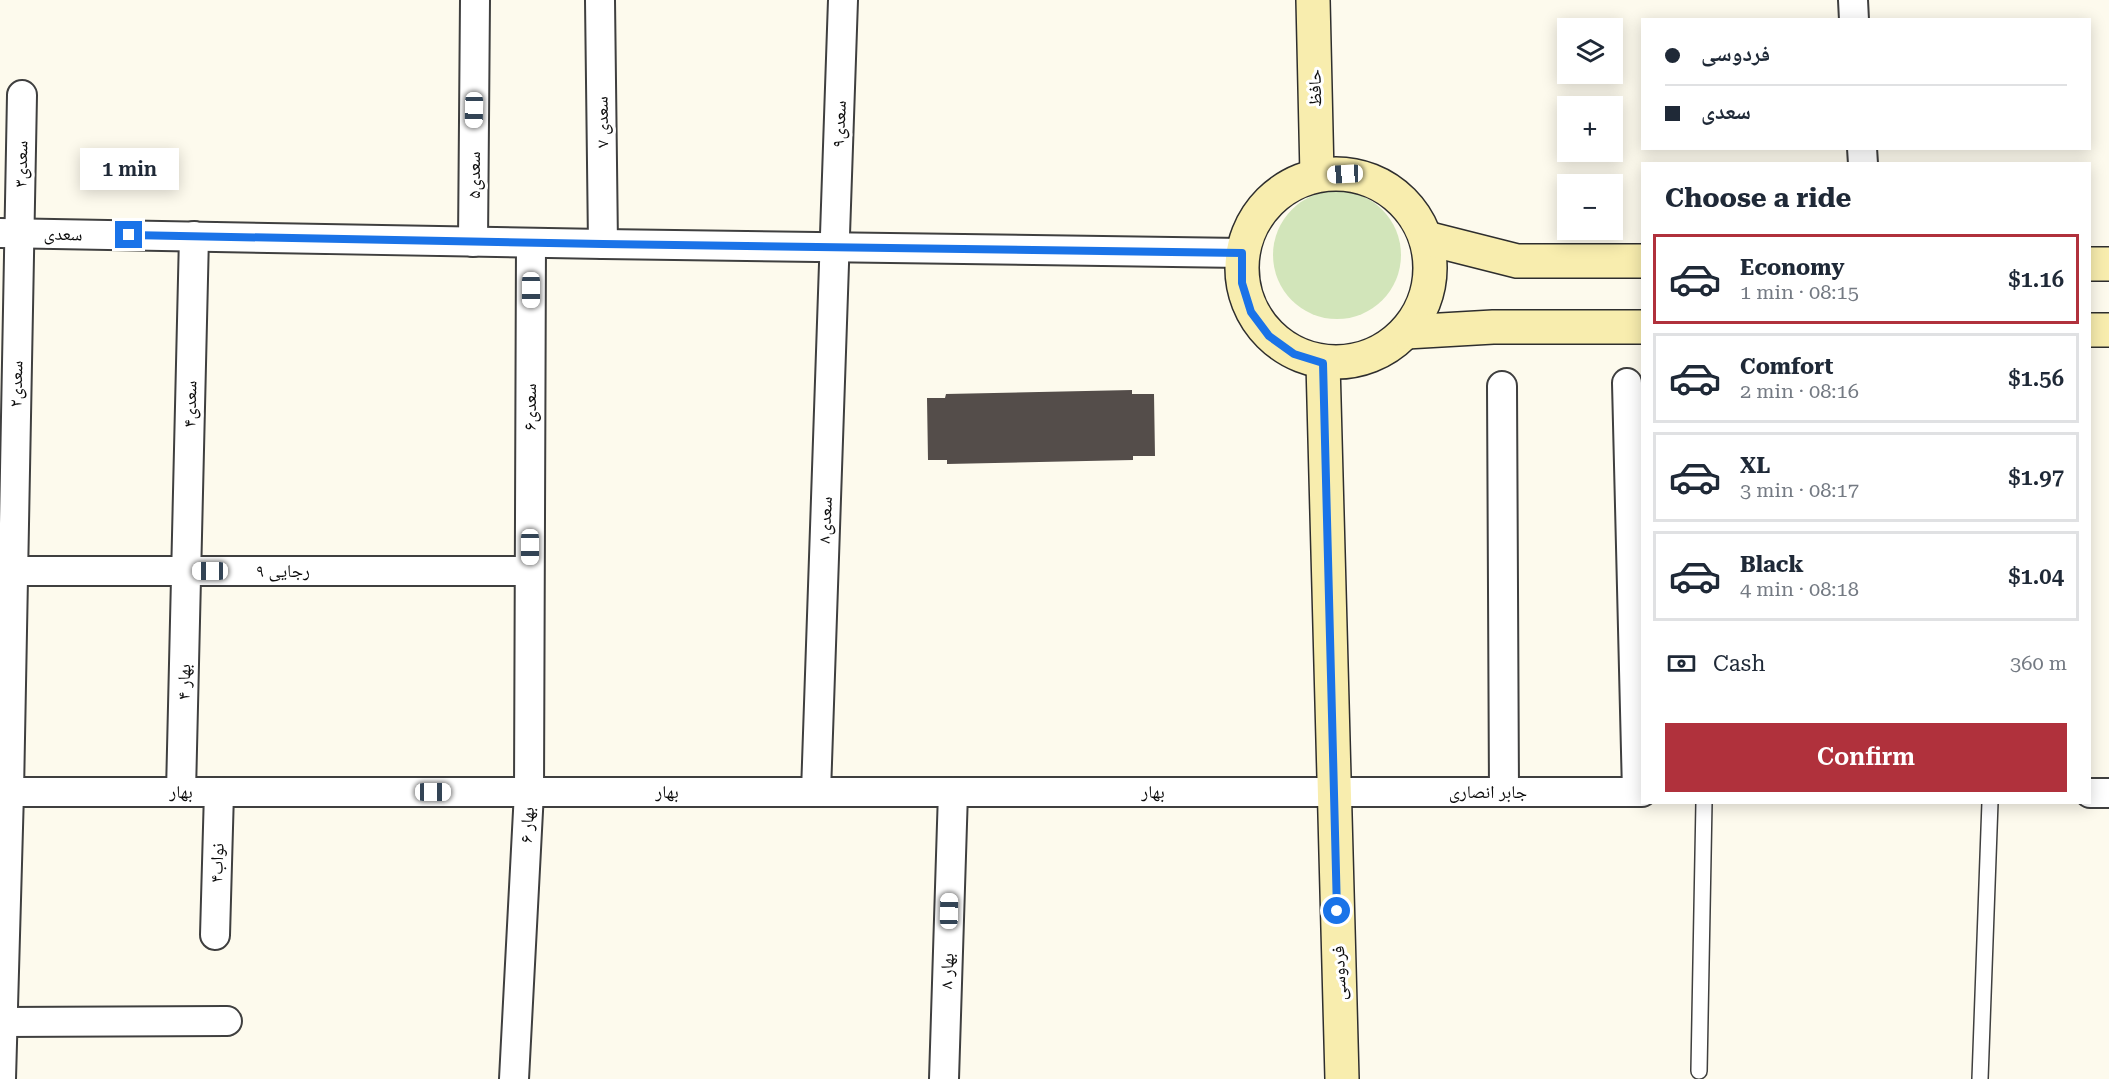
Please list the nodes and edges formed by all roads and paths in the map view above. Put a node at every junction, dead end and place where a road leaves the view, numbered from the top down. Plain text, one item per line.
1 (475, 0) edge
2 (600, 0) edge
3 (843, 0) edge
4 (1313, 0) edge
5 (1853, 0) edge
6 (1854, 18) edge
7 (22, 95) dead end
8 (1317, 175) junction
9 (10, 233) edge
10 (194, 236) junction
11 (1426, 238) junction
12 (473, 242) junction
13 (531, 243) junction
14 (603, 244) junction
15 (834, 247) junction
16 (1242, 253) junction
17 (1641, 261) edge
18 (2091, 264) edge
19 (2109, 264) edge
20 (1641, 327) edge
21 (2091, 330) edge
22 (2109, 330) edge
23 (1407, 332) junction
24 (1323, 363) junction
25 (1627, 383) dead end
26 (1502, 386) dead end
27 (6, 571) edge
28 (186, 571) junction
29 (529, 571) junction
30 (4, 792) edge
31 (181, 792) junction
32 (219, 792) junction
33 (529, 792) junction
34 (816, 792) junction
35 (953, 792) junction
36 (1334, 792) junction
37 (1504, 792) junction
38 (1640, 792) edge
39 (2091, 792) edge
40 (2109, 793) edge
41 (1704, 804) edge
42 (1990, 804) edge
43 (215, 935) dead end
44 (227, 1021) dead end
45 (3, 1022) junction
46 (1700, 1071) dead end
47 (1, 1079) edge
48 (514, 1079) edge
49 (944, 1079) edge
50 (1342, 1079) edge
51 (1980, 1079) edge

1 - 12 street, سعدی۵
2 - 14 street, سعدی ۷
3 - 15 street, سعدی۹
4 - 8 street, حافظ
5 - 6 street
7 - 9 street, سعدی۳
8 - 11 street
8 - 16 street
9 - 10 street, سعدی
9 - 27 street, سعدی۲
10 - 12 street, سعدی
10 - 28 street, سعدی۴
11 - 17 street
11 - 23 street
12 - 13 street, سعدی
13 - 14 street, سعدی
13 - 29 street, سعدی۶
14 - 15 street, سعدی
15 - 16 street, سعدی
15 - 34 street, سعدی۸
16 - 24 street
18 - 19 street
20 - 23 street
21 - 22 street
23 - 24 street
24 - 36 street, فردوسی
25 - 38 street
26 - 37 street
27 - 28 street, رجایی ۹
27 - 30 street, سعدی۲
28 - 29 street, رجایی ۹
28 - 31 street, بهار ۴
29 - 33 street, بهار ۶
30 - 31 street, بهار
30 - 45 street, سعدی۲
31 - 32 street, بهار
32 - 33 street, بهار
32 - 43 street, نواب۴
33 - 34 street, بهار
33 - 48 street, بهار ۶
34 - 35 street, بهار
35 - 36 street, بهار
35 - 49 street, بهار ۸
36 - 37 street, جابر انصاری
36 - 50 street, فردوسی
37 - 38 street, جابر انصاری
39 - 40 street
41 - 46 lane
42 - 51 lane
44 - 45 street
45 - 47 street, سعدی۲

